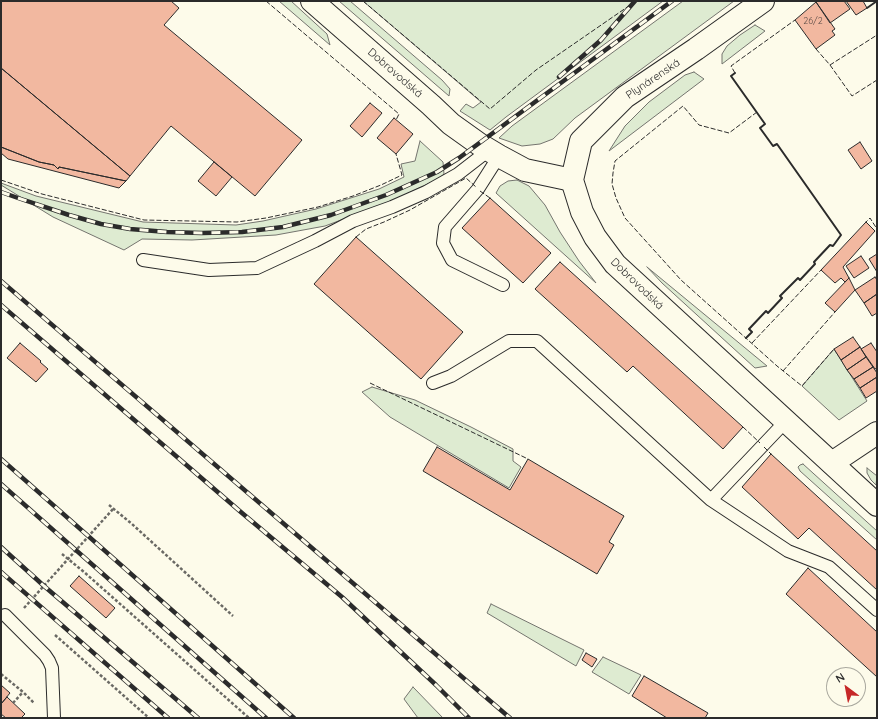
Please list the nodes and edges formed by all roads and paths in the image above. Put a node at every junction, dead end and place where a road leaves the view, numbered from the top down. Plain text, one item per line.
1 (312, 1) edge
2 (763, 1) edge
3 (494, 153) junction
4 (572, 180) junction
5 (144, 260) dead end
6 (503, 285) dead end
7 (433, 383) dead end
8 (786, 421) junction
9 (877, 433) edge
10 (832, 463) junction
11 (711, 500) junction
12 (109, 505) dead end
13 (877, 505) edge
14 (113, 509) junction
15 (62, 554) dead end
16 (68, 559) junction
17 (21, 605) dead end
18 (24, 608) junction
19 (877, 610) edge
20 (233, 616) dead end
21 (8, 619) joint
22 (54, 634) dead end
23 (1, 674) edge
24 (23, 692) junction
25 (13, 703) dead end
26 (40, 708) dead end
27 (54, 718) edge
28 (149, 718) edge
29 (249, 718) edge

1 - 3 main road, Dobrovodská
2 - 4 main road, Plynárenská
3 - 4 main road, Dobrovodská
3 - 5 lane
3 - 6 lane
4 - 8 main road, Dobrovodská
7 - 11 lane
8 - 10 main road, Dobrovodská
8 - 11 lane
9 - 10 main road
10 - 13 main road, Dobrovodská
11 - 19 lane
12 - 14 path
14 - 16 path
14 - 20 path
15 - 16 path
16 - 18 path
16 - 29 path
17 - 18 path
18 - 21 path
21 - 27 lane
22 - 28 path
23 - 24 path
24 - 25 path
24 - 26 path

